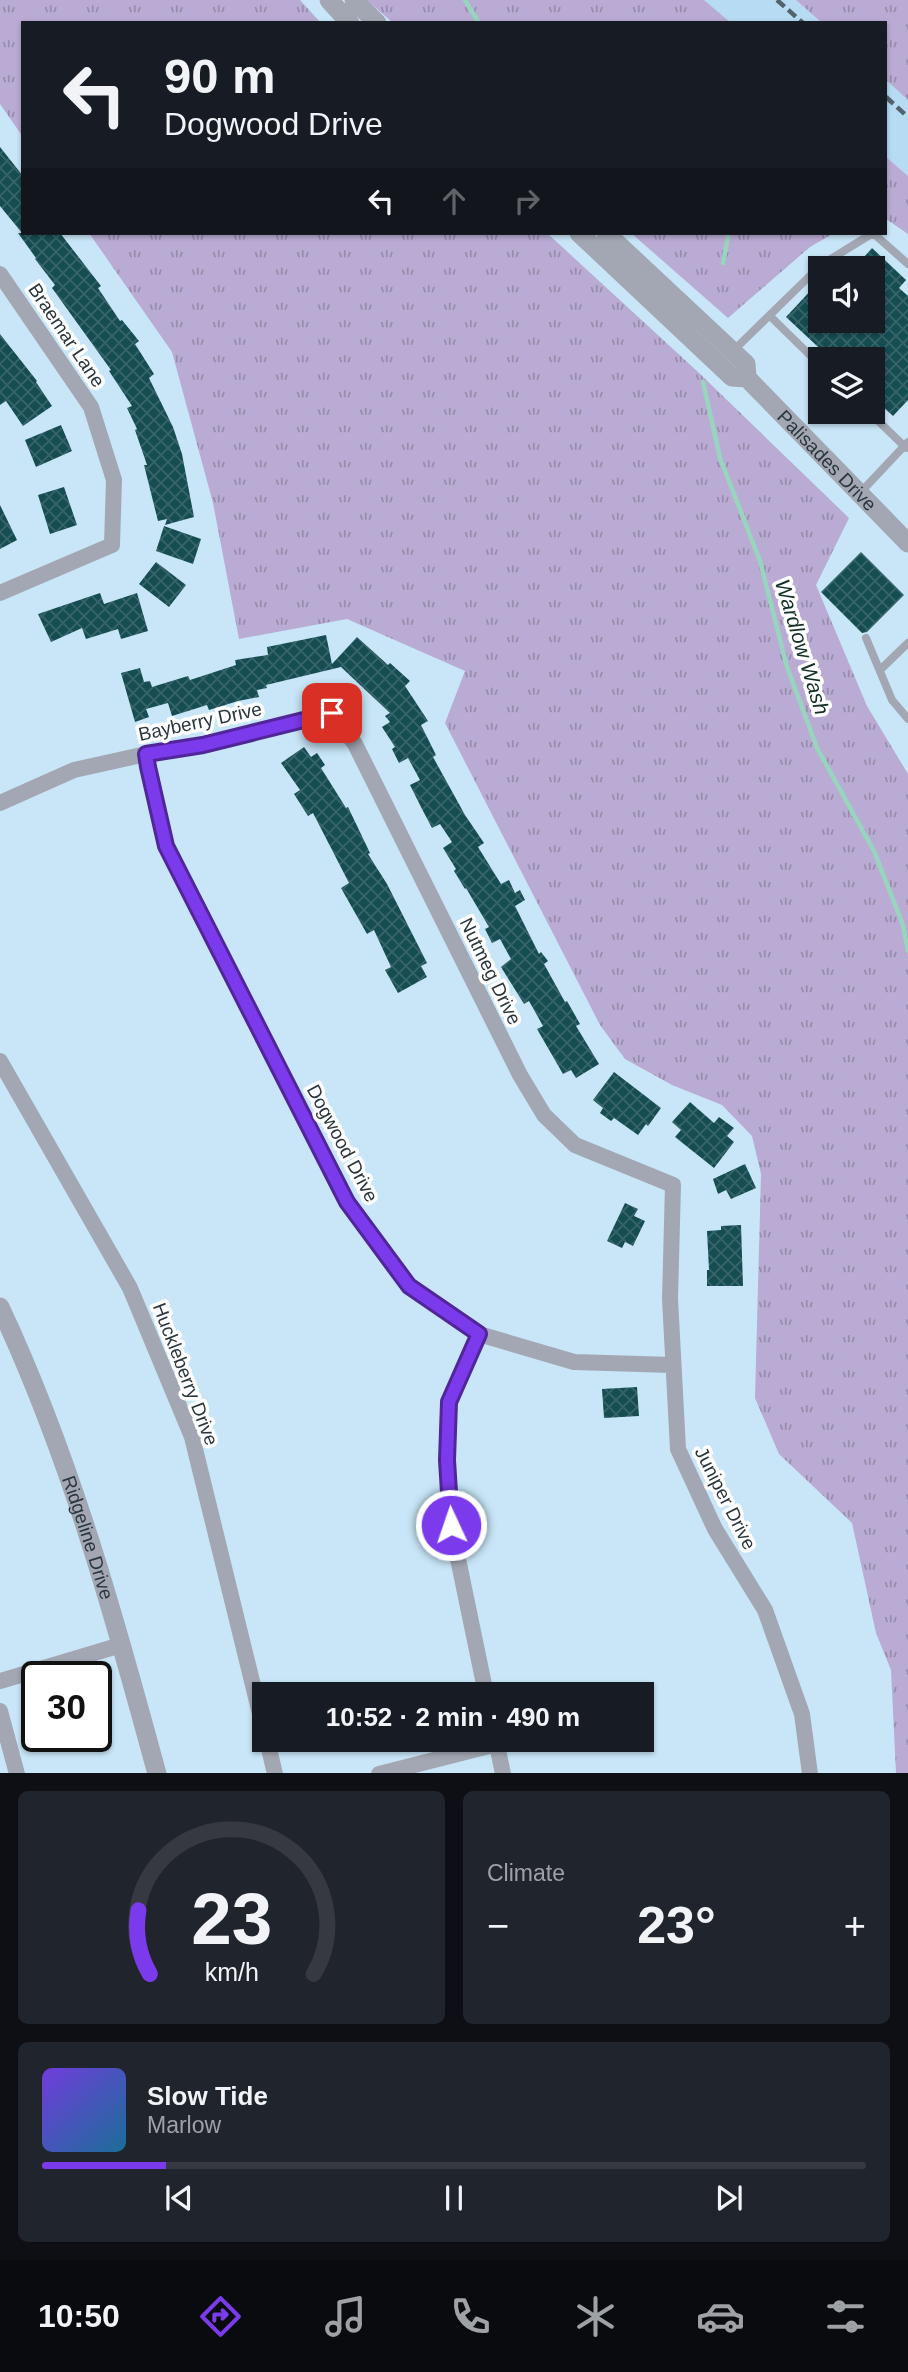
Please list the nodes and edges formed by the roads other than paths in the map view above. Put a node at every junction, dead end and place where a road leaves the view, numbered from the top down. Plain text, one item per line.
1 (329, 0) edge
2 (354, 0) edge
3 (348, 21) edge
4 (375, 21) edge
5 (581, 235) edge
6 (608, 235) edge
7 (870, 235) edge
8 (875, 235) edge
9 (908, 264) edge
10 (0, 274) edge
11 (770, 316) junction
12 (733, 351) junction
13 (808, 353) edge
14 (747, 378) junction
15 (882, 424) edge
16 (907, 446) edge
17 (860, 494) junction
18 (908, 542) edge
19 (0, 593) edge
20 (866, 638) dead end
21 (908, 643) edge
22 (880, 670) junction
23 (332, 713) joint
24 (908, 719) edge
25 (146, 754) junction
26 (0, 803) edge
27 (0, 1061) edge
28 (673, 1185) joint
29 (0, 1307) edge
30 (479, 1334) junction
31 (672, 1365) junction
32 (121, 1645) junction
33 (0, 1681) edge
34 (252, 1682) edge
35 (484, 1682) edge
36 (0, 1711) edge
37 (270, 1752) edge
38 (458, 1752) edge
39 (498, 1752) edge
40 (17, 1773) edge
41 (157, 1773) edge
42 (275, 1773) edge
43 (379, 1773) edge
44 (503, 1773) edge
45 (810, 1773) edge

1 - 3 street
2 - 4 street
5 - 14 street, Palisades Drive
6 - 12 street, Palisades Drive
7 - 11 lane
8 - 9 lane
10 - 19 street, Braemar Lane
11 - 12 lane
11 - 13 lane
12 - 14 street, Palisades Drive
14 - 17 street, Palisades Drive
15 - 16 lane
16 - 17 lane
17 - 18 street, Palisades Drive
20 - 22 lane
21 - 22 lane
22 - 24 lane
23 - 25 street, Bayberry Drive
23 - 28 street, Nutmeg Drive
25 - 26 street, Bayberry Drive
25 - 30 street, Dogwood Drive
27 - 34 street, Huckleberry Drive
28 - 31 street, Juniper Drive
29 - 32 street, Ridgeline Drive
30 - 31 street, Dogwood Drive
30 - 35 street
31 - 45 street, Juniper Drive
32 - 33 street
32 - 41 street, Ridgeline Drive
36 - 40 street
37 - 42 street
38 - 43 street
39 - 44 street

